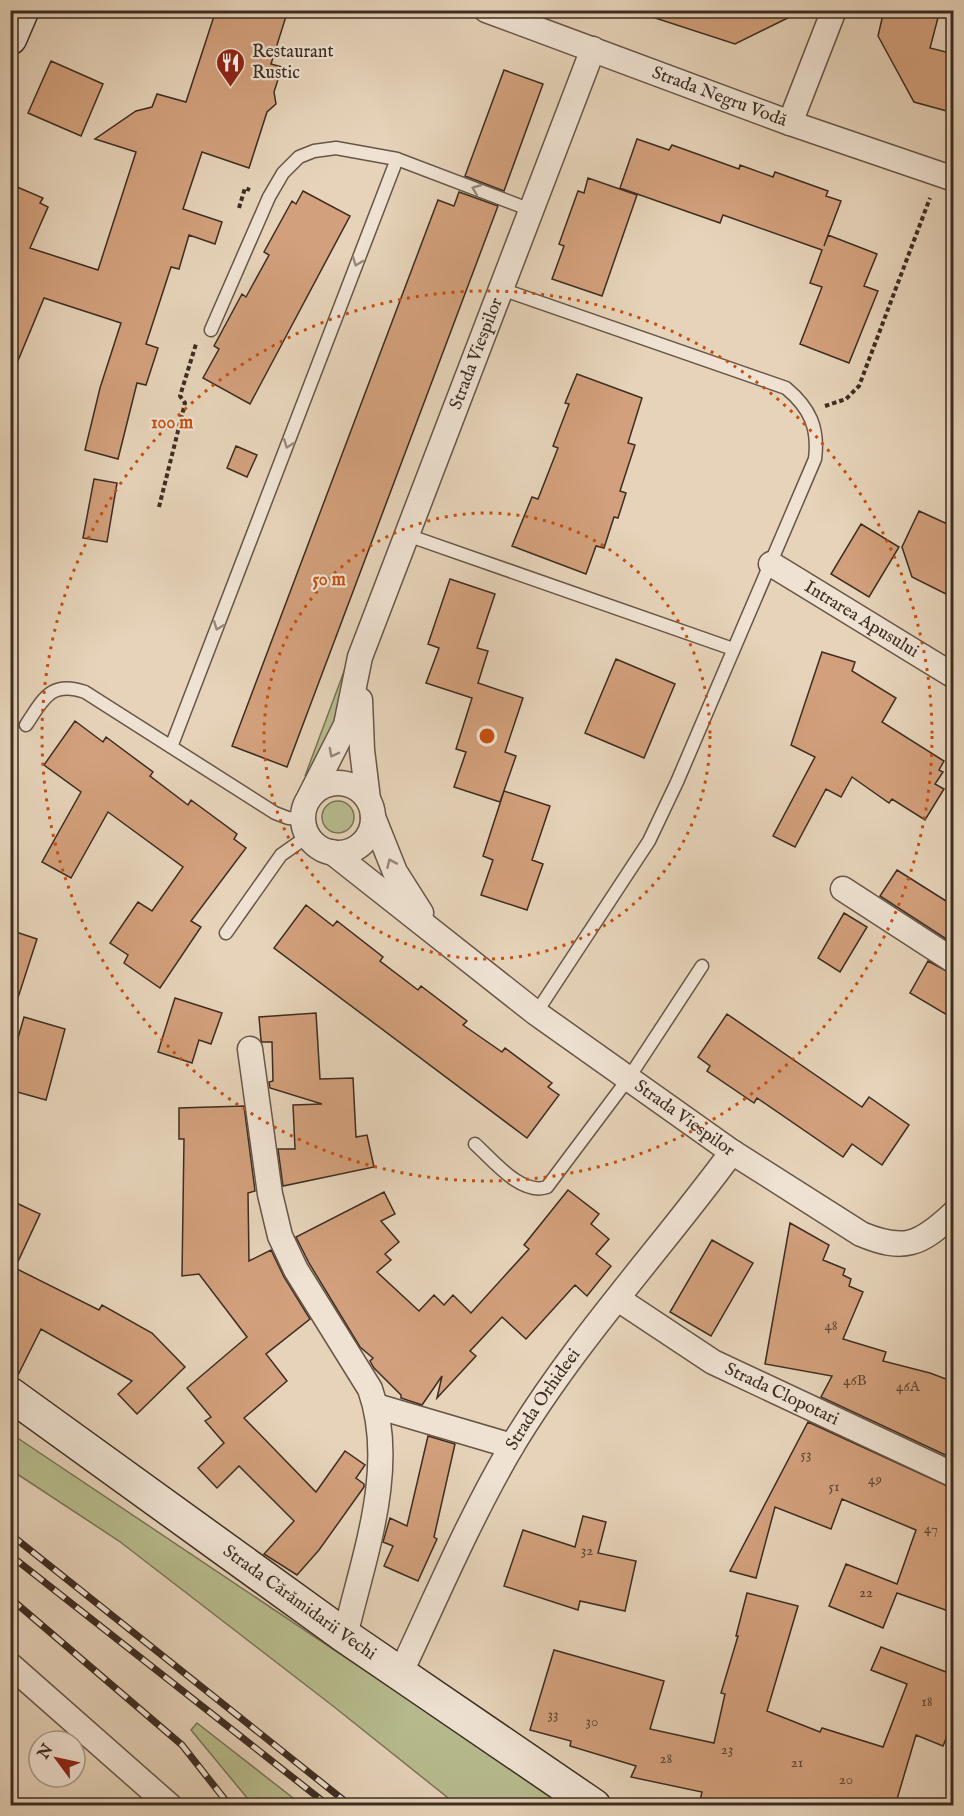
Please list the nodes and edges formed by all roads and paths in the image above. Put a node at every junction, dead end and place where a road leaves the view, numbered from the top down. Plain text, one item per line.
1 (22, 10) edge
2 (486, 10) edge
3 (834, 10) edge
4 (10, 38) edge
5 (593, 49) junction
6 (790, 123) junction
7 (397, 159) junction
8 (946, 177) edge
9 (531, 210) junction
10 (501, 289) junction
11 (211, 330) dead end
12 (819, 408) dead end
13 (407, 535) junction
14 (771, 564) junction
15 (733, 649) junction
16 (360, 657) junction
17 (954, 676) edge
18 (27, 725) dead end
19 (171, 747) junction
20 (310, 796) junction
21 (371, 808) junction
22 (305, 827) junction
23 (332, 852) junction
24 (843, 889) dead end
25 (433, 930) junction
26 (226, 933) dead end
27 (954, 961) edge
28 (702, 966) dead end
29 (536, 1013) junction
30 (250, 1049) dead end
31 (628, 1079) junction
32 (474, 1144) dead end
33 (732, 1152) junction
34 (954, 1213) edge
35 (618, 1299) junction
36 (10, 1394) edge
37 (376, 1406) junction
38 (512, 1446) junction
39 (954, 1475) edge
40 (345, 1636) junction
41 (10, 1665) edge
42 (400, 1674) junction
43 (170, 1806) edge
44 (594, 1806) edge

1 - 4 street
2 - 5 street, Strada Negru Vodă
3 - 6 street
5 - 6 street, Strada Negru Vodă
5 - 9 street, Strada Viespilor
6 - 8 street, Strada Negru Vodă
9 -> 7 lane
7 - 11 lane
7 -> 19 lane
8 - 12 path
9 - 10 street, Strada Viespilor
10 - 13 street, Strada Viespilor
10 - 14 lane
13 - 15 lane
13 - 16 street, Strada Viespilor
14 - 15 lane
14 - 17 street, Intrarea Apusului
15 - 29 lane
16 -> 20 street, Strada Viespilor
16 - 21 street, Strada Viespilor
18 - 19 lane
19 - 22 lane
20 - 21 street
20 - 22 street
21 - 23 street
25 -> 21 street, Strada Viespilor
22 - 23 street
22 - 26 lane
23 - 25 street, Strada Viespilor
24 - 27 street
25 - 29 street, Strada Viespilor
28 - 31 lane
29 - 31 street, Strada Viespilor
30 - 37 street
31 - 32 lane
31 - 33 street, Strada Viespilor
33 - 34 street, Strada Viespilor
33 - 35 street, Strada Orhideei
35 - 38 street, Strada Orhideei
35 - 39 street, Strada Clopotari
36 - 40 street, Strada Cărămidarii Vechi
37 - 38 street
37 - 40 street
38 - 42 street, Strada Orhideei
40 - 42 street, Strada Cărămidarii Vechi
41 - 43 street
42 - 44 street, Strada Cărămidarii Vechi

